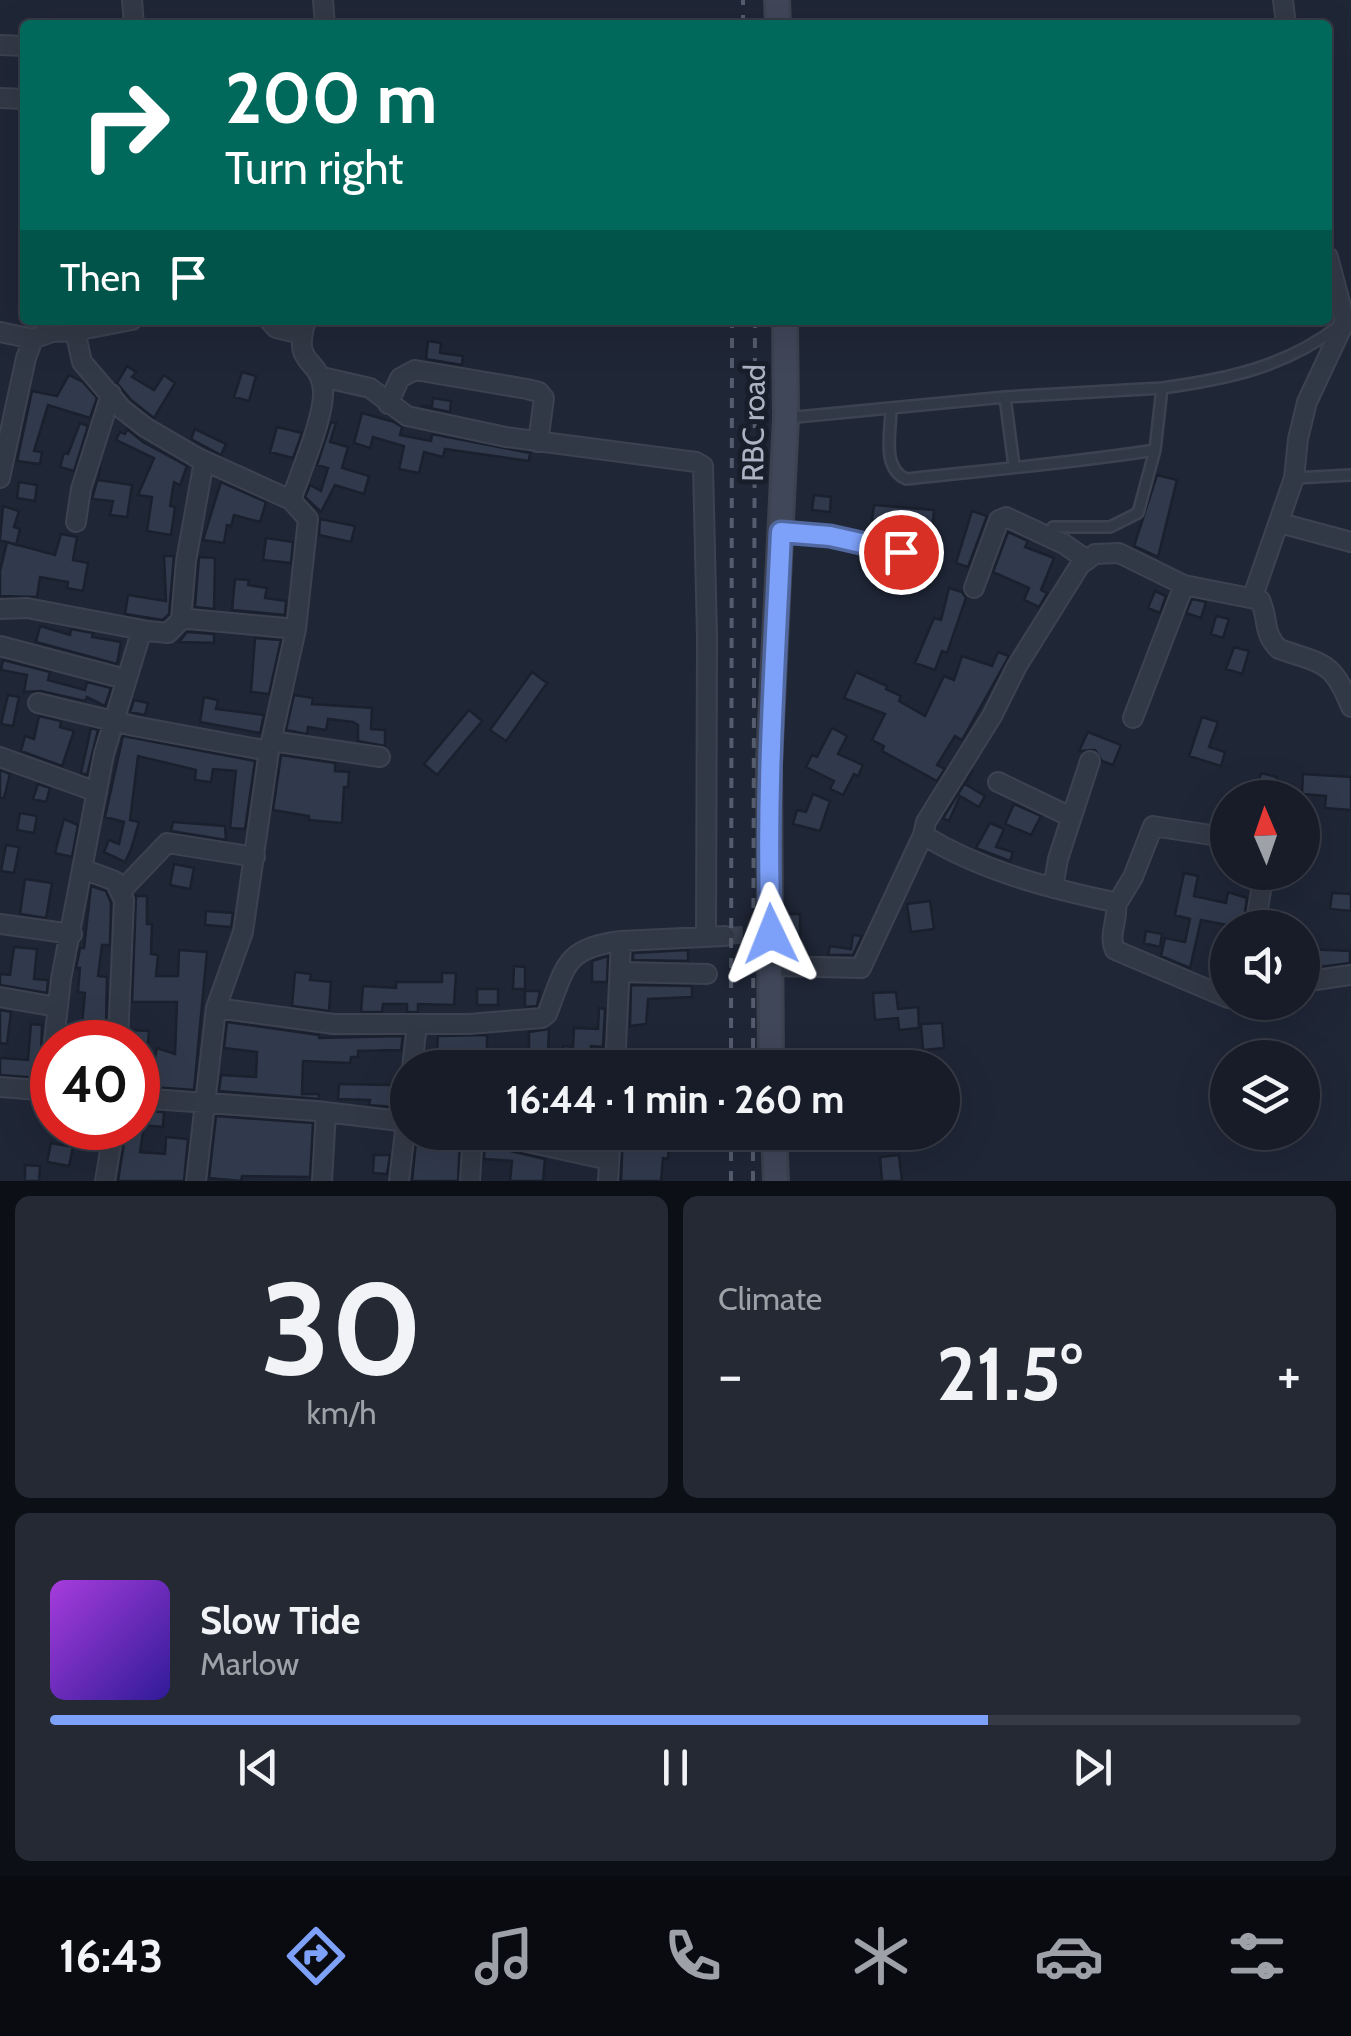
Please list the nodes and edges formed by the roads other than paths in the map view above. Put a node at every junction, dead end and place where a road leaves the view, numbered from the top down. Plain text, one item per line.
1 (1332, 272) edge
2 (1345, 321) junction
3 (106, 325) edge
4 (273, 325) edge
5 (785, 325) edge
6 (304, 327) edge
7 (75, 331) junction
8 (0, 332) edge
9 (34, 338) junction
10 (322, 376) junction
11 (1162, 388) junction
12 (111, 394) junction
13 (1006, 398) junction
14 (388, 404) junction
15 (892, 409) junction
16 (786, 418) junction
17 (538, 442) junction
18 (1155, 450) junction
19 (204, 460) junction
20 (1014, 466) junction
21 (1351, 475) edge
22 (0, 478) edge
23 (1294, 478) junction
24 (291, 500) junction
25 (76, 522) dead end
26 (1280, 523) junction
27 (1053, 527) dead end
28 (781, 532) junction
29 (1351, 542) edge
30 (901, 552) dead end
31 (1088, 560) junction
32 (1184, 585) junction
33 (974, 588) dead end
34 (1253, 596) junction
35 (0, 609) edge
36 (181, 620) junction
37 (296, 628) junction
38 (148, 631) junction
39 (0, 646) edge
40 (125, 679) junction
41 (38, 702) dead end
42 (1351, 707) edge
43 (1133, 718) dead end
44 (113, 719) junction
45 (270, 746) junction
46 (380, 757) dead end
47 (0, 758) edge
48 (1090, 761) dead end
49 (998, 782) dead end
50 (96, 792) junction
51 (1072, 817) junction
52 (923, 835) junction
53 (1210, 835) edge
54 (255, 857) junction
55 (83, 870) junction
56 (1053, 888) junction
57 (122, 890) junction
58 (1116, 906) junction
59 (0, 924) edge
60 (72, 934) junction
61 (620, 941) junction
62 (772, 966) junction
63 (620, 972) junction
64 (707, 974) dead end
65 (1351, 975) edge
66 (1320, 979) edge
67 (1210, 990) edge
68 (0, 996) edge
69 (57, 1007) junction
70 (216, 1008) junction
71 (56, 1020) edge
72 (119, 1020) edge
73 (417, 1024) junction
74 (414, 1050) edge
75 (616, 1050) edge
76 (771, 1050) edge
77 (0, 1087) edge
78 (30, 1089) edge
79 (160, 1100) edge
80 (206, 1104) junction
81 (326, 1112) junction
82 (390, 1120) edge
83 (110, 1150) edge
84 (403, 1150) edge
85 (472, 1150) edge
86 (564, 1150) edge
87 (610, 1150) edge
88 (775, 1150) edge
89 (609, 1160) junction
90 (105, 1181) edge
91 (196, 1181) edge
92 (322, 1181) edge
93 (399, 1181) edge
94 (470, 1181) edge
95 (608, 1181) edge
96 (776, 1181) edge

1 - 2 street
2 - 11 lane
2 - 23 street
3 - 7 street
4 - 6 street
5 - 16 street, RBC road
6 - 10 street
7 - 9 street
7 - 12 street
8 - 9 street
9 - 22 street
10 - 14 street
10 - 24 street
11 - 13 lane
11 - 18 lane
12 - 19 street
12 - 25 street
13 - 15 lane
13 - 20 lane
14 - 17 street
14 - 17 street
15 - 16 lane
15 - 20 lane
16 - 28 street, RBC road
17 - 61 street
18 - 20 lane
18 - 27 lane
19 - 24 street
19 - 36 street
21 - 23 lane
23 - 26 street
24 - 37 street
26 - 29 street
26 - 34 street
28 - 30 street
28 - 62 street, RBC road
31 - 32 street
31 - 33 street
31 - 52 street
32 - 34 street
32 - 43 street
34 - 42 street
35 - 38 street
36 - 37 street
36 - 38 street
37 - 45 street
38 - 40 street
39 - 40 street
40 - 44 street
41 - 44 street
44 - 45 street
44 - 50 street
45 - 46 street
45 - 54 street
47 - 50 street
48 - 51 street
49 - 51 street
50 - 55 street
51 - 56 street
52 - 56 street
52 - 62 street
53 - 58 street
54 - 57 street
54 - 70 street
55 - 57 street
55 - 60 street
56 - 58 street
57 - 72 street
58 - 67 street
59 - 60 street
60 - 69 street
61 - 63 street
61 - 73 street
62 - 76 street, RBC road
63 - 64 street
63 - 75 street
65 - 66 street
68 - 69 street
69 - 71 street
70 - 73 street
70 - 80 street
73 - 74 street
77 - 78 street
79 - 80 street
80 - 81 street
80 - 91 street
81 - 82 street
81 - 92 street
83 - 90 street
84 - 93 street
85 - 94 street
86 - 89 street
87 - 89 street
88 - 96 street
89 - 95 street

